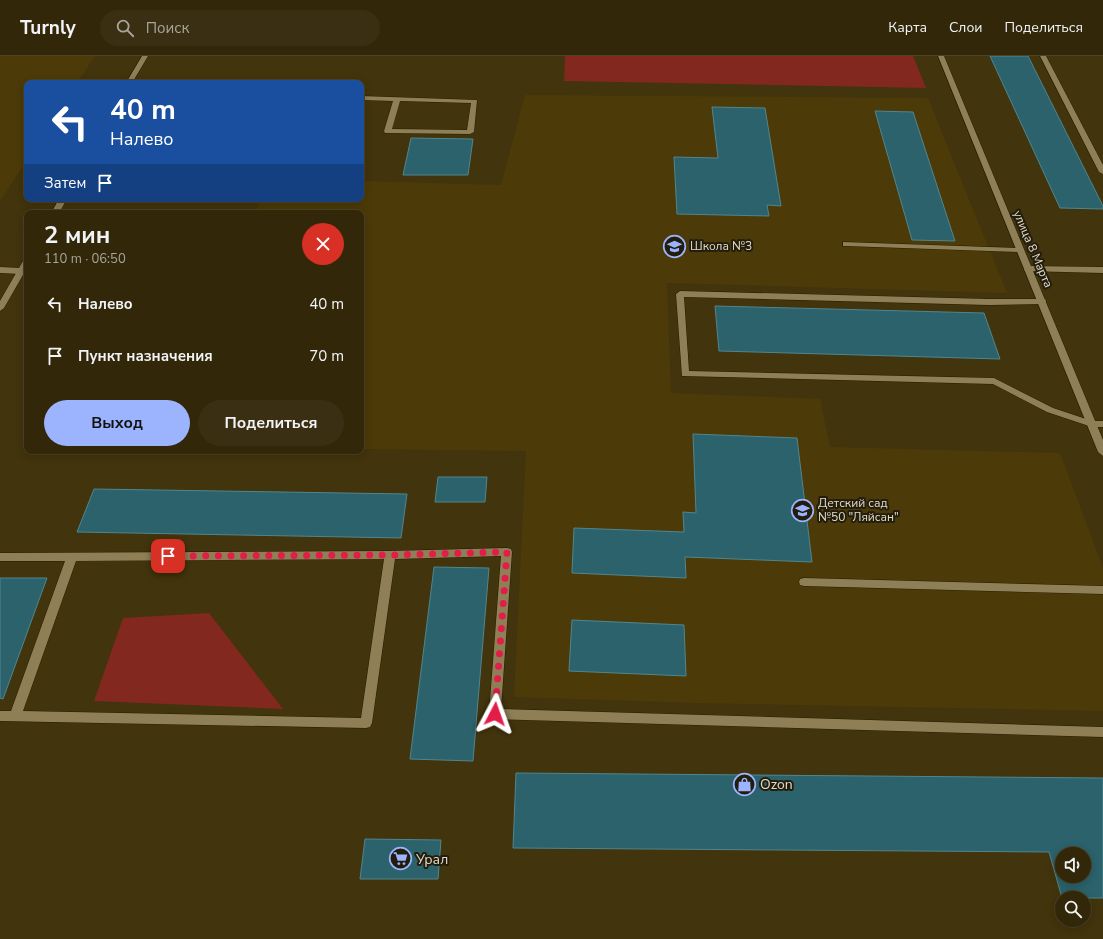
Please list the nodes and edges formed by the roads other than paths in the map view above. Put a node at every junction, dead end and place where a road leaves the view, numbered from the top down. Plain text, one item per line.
1 (145, 56) edge
2 (941, 56) edge
3 (1043, 56) edge
4 (131, 80) edge
5 (364, 98) edge
6 (397, 99) junction
7 (1103, 172) edge
8 (846, 244) dead end
9 (1020, 250) junction
10 (24, 267) edge
11 (24, 269) edge
12 (1028, 269) junction
13 (0, 270) edge
14 (1103, 270) edge
15 (1042, 301) junction
16 (0, 308) edge
17 (1092, 424) junction
18 (1103, 424) edge
19 (1103, 452) edge
20 (390, 555) junction
21 (0, 556) edge
22 (72, 556) junction
23 (804, 582) dead end
24 (1103, 590) edge
25 (0, 716) edge
26 (15, 716) junction
27 (1103, 732) edge

1 - 4 street
2 - 9 street, улица 8 Марта
3 - 7 street
5 - 6 street
6 - 6 street
8 - 9 street
9 - 12 street, улица 8 Марта
10 - 13 street
11 - 16 street
12 - 14 street
12 - 15 street, улица 8 Марта
15 - 17 street, улица 8 Марта
15 - 17 street
17 - 18 street
17 - 19 street, улица 8 Марта
20 - 22 street
20 - 26 street
20 - 27 street
21 - 22 street
22 - 26 street
23 - 24 street
25 - 26 street

